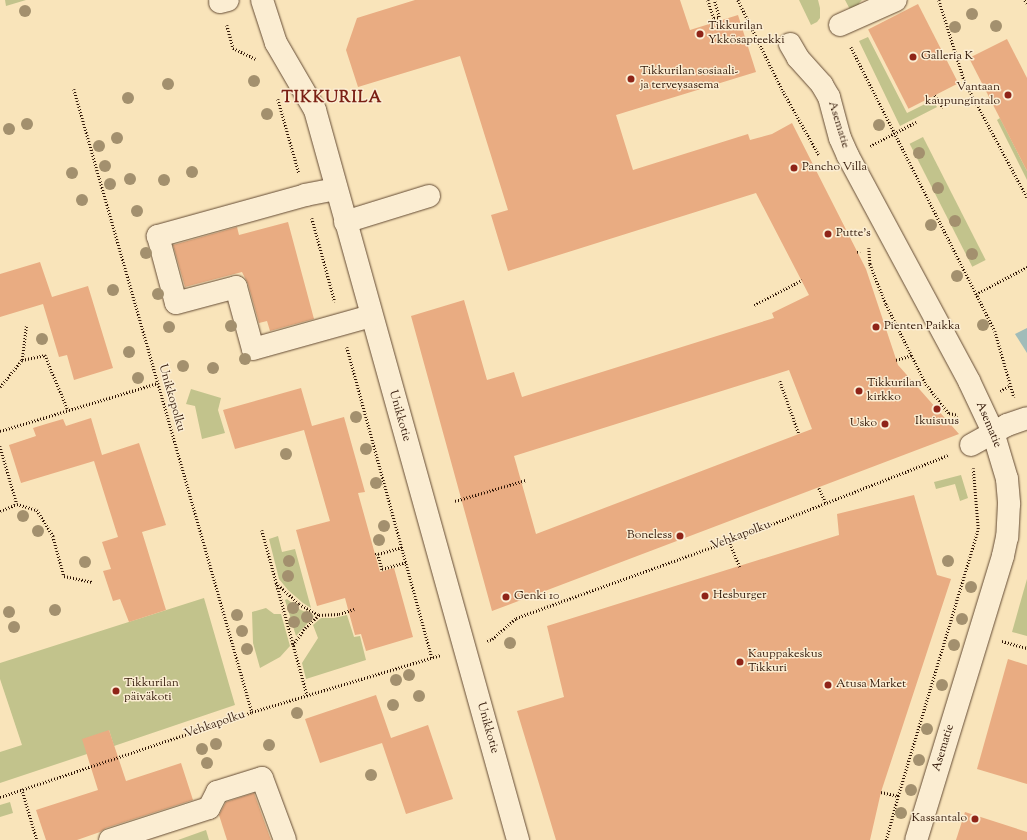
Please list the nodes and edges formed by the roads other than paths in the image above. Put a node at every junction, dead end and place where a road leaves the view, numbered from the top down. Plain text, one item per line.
1 (262, 0) edge
2 (896, 0) edge
3 (840, 25) road end
4 (790, 44) dead end
5 (336, 189) junction
6 (429, 196) dead end
7 (345, 222) junction
8 (371, 316) junction
9 (1026, 422) edge
10 (993, 432) junction
11 (971, 445) road end
12 (145, 835) edge
13 (110, 840) edge
14 (285, 840) edge
15 (518, 840) edge
16 (916, 840) edge

1 - 5 street, Unikkotie
2 - 3 street
4 - 10 street, Asematie
5 - 7 street, Unikkotie
5 - 8 street
6 - 7 street
7 - 8 street, Unikkotie
8 - 15 street, Unikkotie
9 - 10 street
10 - 11 street
10 - 16 street, Asematie
12 - 13 street
12 - 14 street

